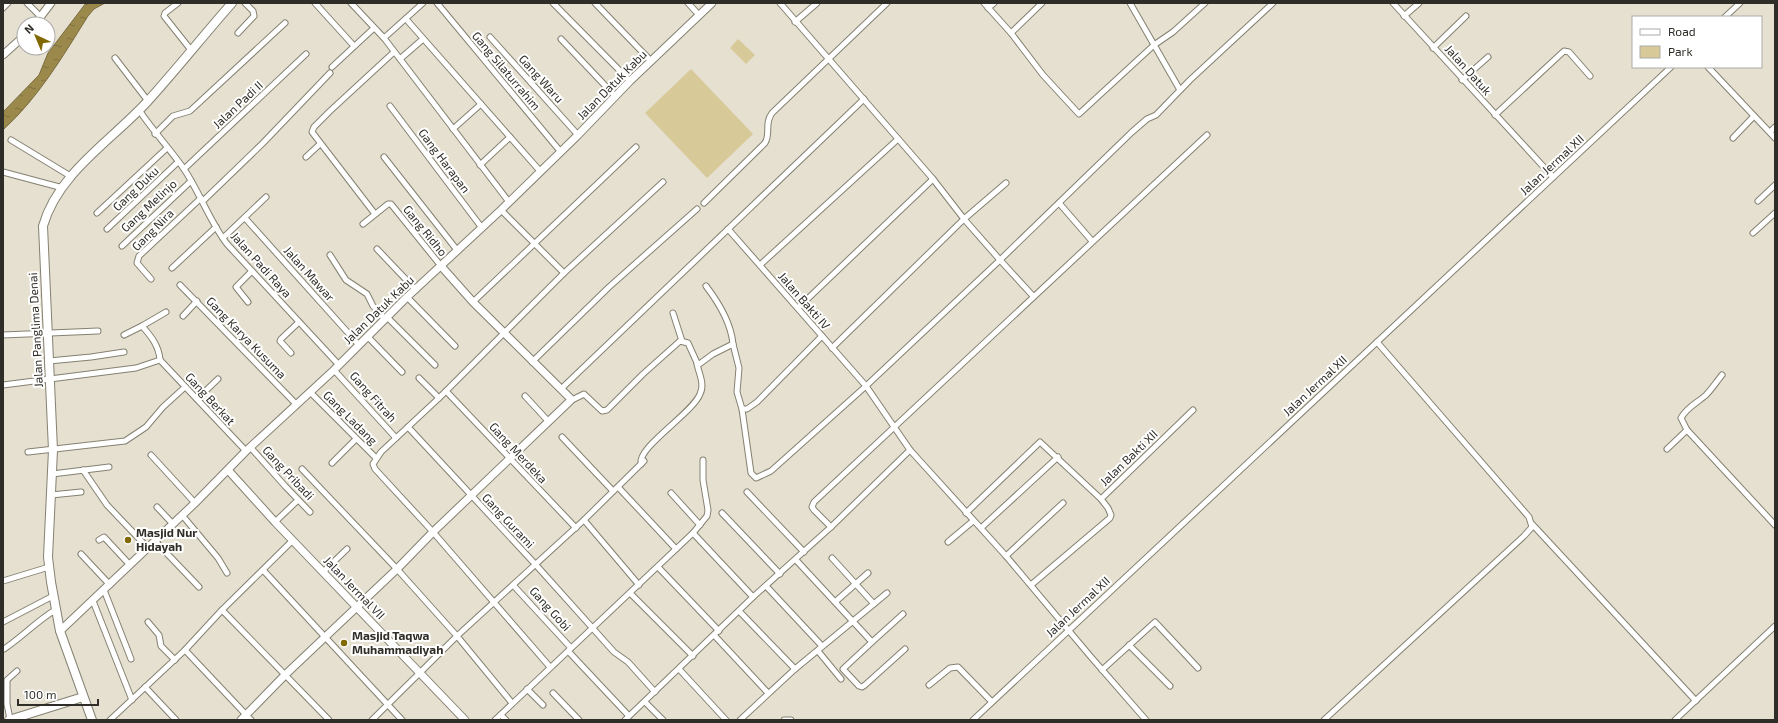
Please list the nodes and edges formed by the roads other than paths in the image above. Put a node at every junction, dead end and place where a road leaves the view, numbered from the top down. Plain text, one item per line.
1 (8, 3) edge
2 (27, 3) edge
3 (51, 3) edge
4 (178, 3) edge
5 (232, 3) edge
6 (245, 3) edge
7 (315, 3) edge
8 (351, 3) edge
9 (423, 3) edge
10 (436, 3) edge
11 (553, 3) edge
12 (595, 3) edge
13 (688, 3) edge
14 (712, 3) edge
15 (780, 3) edge
16 (817, 3) edge
17 (887, 3) edge
18 (984, 3) edge
19 (994, 3) edge
20 (1042, 3) edge
21 (1130, 3) edge
22 (1205, 3) edge
23 (1273, 3) edge
24 (1393, 3) edge
25 (1419, 3) edge
26 (1740, 3) edge
27 (3, 8) edge
28 (988, 8) junction
29 (699, 15) junction
30 (40, 16) edge
31 (42, 16) edge
32 (1404, 16) junction
33 (1466, 16) dead end
34 (1726, 16) edge
35 (406, 19) junction
36 (795, 22) junction
37 (285, 23) dead end
38 (374, 28) junction
39 (238, 33) dead end
40 (1011, 33) junction
41 (490, 37) dead end
42 (384, 38) junction
43 (423, 39) junction
44 (560, 39) dead end
45 (16, 43) edge
46 (1154, 45) junction
47 (354, 46) junction
48 (1433, 48) junction
49 (191, 50) junction
50 (394, 52) junction
51 (306, 54) dead end
52 (3, 55) edge
53 (1488, 57) dead end
54 (115, 58) dead end
55 (400, 59) junction
56 (830, 59) junction
57 (651, 61) junction
58 (332, 67) dead end
59 (1671, 68) edge
60 (1709, 68) edge
61 (330, 73) dead end
62 (1590, 76) dead end
63 (1462, 80) junction
64 (630, 81) junction
65 (1180, 90) junction
66 (615, 96) junction
67 (864, 99) junction
68 (148, 101) junction
69 (482, 104) junction
70 (390, 106) dead end
71 (139, 110) junction
72 (1495, 115) junction
73 (1754, 116) junction
74 (1775, 127) edge
75 (453, 129) junction
76 (1770, 132) junction
77 (155, 134) junction
78 (578, 135) junction
79 (1207, 135) dead end
80 (510, 137) junction
81 (1733, 138) dead end
82 (1775, 138) edge
83 (898, 139) junction
84 (11, 140) dead end
85 (320, 144) junction
86 (636, 147) dead end
87 (167, 148) junction
88 (560, 151) junction
89 (306, 157) dead end
90 (384, 157) dead end
91 (178, 162) junction
92 (480, 166) junction
93 (184, 169) junction
94 (540, 171) junction
95 (3, 172) edge
96 (72, 177) junction
97 (1553, 177) junction
98 (933, 179) junction
99 (191, 181) junction
100 (663, 182) dead end
101 (1006, 183) dead end
102 (1775, 185) edge
103 (63, 188) junction
104 (266, 196) dead end
105 (202, 200) junction
106 (1758, 201) dead end
107 (509, 202) junction
108 (704, 203) dead end
109 (1059, 203) junction
110 (697, 209) dead end
111 (501, 210) junction
112 (96, 213) dead end
113 (1775, 213) edge
114 (375, 214) junction
115 (245, 218) junction
116 (964, 219) junction
117 (363, 224) dead end
118 (216, 227) junction
119 (482, 228) junction
120 (108, 229) dead end
121 (728, 229) junction
122 (1753, 233) dead end
123 (223, 238) junction
124 (1092, 241) junction
125 (534, 244) junction
126 (122, 246) dead end
127 (377, 248) dead end
128 (457, 250) junction
129 (330, 255) dead end
130 (1000, 260) junction
131 (760, 265) junction
132 (441, 266) junction
133 (172, 268) dead end
134 (252, 270) junction
135 (564, 273) junction
136 (152, 279) dead end
137 (180, 286) dead end
138 (706, 286) dead end
139 (416, 290) junction
140 (1033, 296) junction
141 (407, 297) junction
142 (197, 301) junction
143 (248, 302) dead end
144 (473, 302) junction
145 (798, 308) junction
146 (166, 312) dead end
147 (673, 313) dead end
148 (183, 316) dead end
149 (386, 318) junction
150 (299, 322) junction
151 (142, 326) junction
152 (98, 331) dead end
153 (503, 333) junction
154 (47, 334) junction
155 (3, 335) edge
156 (124, 335) dead end
157 (822, 336) junction
158 (368, 337) junction
159 (682, 341) junction
160 (1377, 342) junction
161 (733, 344) junction
162 (359, 345) junction
163 (455, 346) dead end
164 (832, 348) junction
165 (124, 352) dead end
166 (291, 353) dead end
167 (160, 360) junction
168 (49, 361) junction
169 (532, 362) junction
170 (697, 364) junction
171 (435, 365) dead end
172 (337, 367) junction
173 (402, 372) dead end
174 (1722, 375) dead end
175 (50, 378) junction
176 (419, 378) dead end
177 (218, 379) dead end
178 (3, 385) edge
179 (866, 386) junction
180 (185, 387) junction
181 (561, 389) junction
182 (446, 391) junction
183 (310, 392) junction
184 (525, 396) dead end
185 (439, 398) junction
186 (197, 399) junction
187 (570, 401) junction
188 (297, 405) junction
189 (742, 409) junction
190 (1193, 410) dead end
191 (549, 422) junction
192 (895, 426) junction
193 (408, 427) junction
194 (1687, 430) junction
195 (562, 437) dead end
196 (356, 438) junction
197 (396, 438) junction
198 (1667, 449) dead end
199 (53, 450) junction
200 (248, 450) junction
201 (910, 450) junction
202 (28, 452) dead end
203 (151, 455) dead end
204 (1058, 457) junction
205 (376, 458) junction
206 (510, 460) junction
207 (703, 460) dead end
208 (332, 463) dead end
209 (110, 467) dead end
210 (302, 469) dead end
211 (83, 470) junction
212 (228, 470) junction
213 (52, 474) junction
214 (618, 487) junction
215 (81, 492) dead end
216 (613, 492) junction
217 (747, 492) dead end
218 (671, 493) dead end
219 (51, 495) junction
220 (471, 495) junction
221 (1101, 499) junction
222 (298, 500) junction
223 (195, 503) junction
224 (1063, 503) dead end
225 (157, 507) dead end
226 (310, 512) dead end
227 (722, 513) dead end
228 (966, 513) junction
229 (182, 515) junction
230 (584, 520) junction
231 (973, 521) junction
232 (275, 522) junction
233 (173, 524) junction
234 (1532, 524) junction
235 (1775, 524) edge
236 (700, 525) junction
237 (831, 527) junction
238 (576, 528) junction
239 (981, 528) junction
240 (433, 532) junction
241 (693, 533) junction
242 (99, 540) dead end
243 (293, 540) junction
244 (155, 541) junction
245 (948, 542) dead end
246 (148, 548) junction
247 (347, 549) dead end
248 (676, 549) junction
249 (804, 552) junction
250 (81, 554) dead end
251 (1006, 556) junction
252 (832, 558) dead end
253 (796, 560) junction
254 (130, 565) junction
255 (536, 565) junction
256 (49, 567) junction
257 (658, 567) junction
258 (398, 569) junction
259 (263, 570) junction
260 (323, 572) junction
261 (227, 573) dead end
262 (780, 574) junction
263 (868, 574) dead end
264 (3, 581) edge
265 (855, 584) junction
266 (513, 585) junction
267 (639, 585) junction
268 (1031, 585) junction
269 (766, 586) junction
270 (107, 587) junction
271 (199, 587) dead end
272 (630, 593) junction
273 (887, 593) dead end
274 (53, 596) junction
275 (754, 597) junction
276 (93, 601) junction
277 (835, 602) junction
278 (495, 603) junction
279 (874, 604) junction
280 (358, 607) junction
281 (56, 610) junction
282 (222, 610) junction
283 (740, 612) junction
284 (903, 614) dead end
285 (3, 622) edge
286 (148, 622) dead end
287 (853, 622) junction
288 (1775, 626) edge
289 (592, 629) junction
290 (1069, 630) junction
291 (60, 631) junction
292 (719, 631) junction
293 (714, 635) junction
294 (457, 636) junction
295 (325, 637) junction
296 (872, 642) junction
297 (1129, 645) junction
298 (822, 646) junction
299 (4, 649) dead end
300 (570, 649) junction
301 (905, 649) dead end
302 (185, 650) junction
303 (818, 651) junction
304 (693, 656) junction
305 (131, 658) dead end
306 (174, 660) junction
307 (550, 667) junction
308 (1198, 668) dead end
309 (795, 669) junction
310 (679, 670) junction
311 (1102, 670) junction
312 (17, 671) dead end
313 (420, 673) junction
314 (286, 674) junction
315 (841, 679) dead end
316 (929, 685) dead end
317 (1170, 686) dead end
318 (145, 687) junction
319 (527, 689) junction
320 (655, 692) junction
321 (553, 693) dead end
322 (768, 693) junction
323 (83, 697) junction
324 (132, 700) junction
325 (1696, 701) junction
326 (645, 702) junction
327 (992, 702) junction
328 (512, 703) junction
329 (387, 705) junction
330 (543, 705) dead end
331 (501, 714) junction
332 (629, 716) junction
333 (246, 718) edge
334 (9, 720) edge
335 (92, 720) edge
336 (110, 720) edge
337 (176, 720) edge
338 (329, 720) edge
339 (372, 720) edge
340 (402, 720) edge
341 (465, 720) edge
342 (495, 720) edge
343 (506, 720) edge
344 (579, 720) edge
345 (625, 720) edge
346 (663, 720) edge
347 (726, 720) edge
348 (740, 720) edge
349 (784, 720) edge
350 (791, 720) edge
351 (973, 720) edge
352 (1146, 720) edge
353 (1324, 720) edge
354 (1675, 720) edge

1 - 27 street
2 - 30 street
3 - 31 street
4 - 49 street
5 - 49 main road, Jalan Panglima Denai
6 - 39 street
7 - 47 street
8 - 38 street
9 - 35 street
10 - 88 street, Gang Silaturrahim
11 - 64 street
12 - 57 street
13 - 29 street
14 - 29 street, Jalan Datuk Kabu
15 - 36 street
16 - 36 street
17 - 56 street
18 - 28 street
19 - 28 street
20 - 40 street
21 - 46 street
22 - 46 street
23 - 65 street
24 - 32 street, Jalan Datuk
25 - 32 street
26 - 34 street
28 - 40 street
29 - 57 street, Jalan Datuk Kabu
32 - 48 street, Jalan Datuk
33 - 48 street
35 - 42 street
35 - 43 street
36 - 56 street
37 - 77 street
38 - 42 street
38 - 47 street
40 - 46 street
41 - 78 street, Gang Waru
42 - 50 street
43 - 55 street
43 - 69 street
44 - 66 street
45 - 52 street
46 - 65 street
47 - 58 street
48 - 63 street, Jalan Datuk
49 - 68 main road, Jalan Panglima Denai
50 - 55 street
50 - 85 street
51 - 93 street, Jalan Padi II
53 - 63 street
54 - 68 street
55 - 75 street
56 - 67 street
56 - 108 street
57 - 64 street, Jalan Datuk Kabu
59 - 97 street, Jalan Jermal XII
60 - 73 street
61 - 105 street
62 - 72 street
63 - 72 street, Jalan Datuk
64 - 66 street, Jalan Datuk Kabu
65 - 109 street
66 - 78 street, Jalan Datuk Kabu
67 - 83 street
67 - 121 street
68 - 71 main road, Jalan Panglima Denai
69 - 75 street
69 - 80 street
70 - 119 street, Gang Harapan
71 - 77 street, Jalan Padi Raya
71 - 96 main road, Jalan Panglima Denai
72 - 97 street, Jalan Datuk
73 - 76 street
73 - 81 street
74 - 76 street
75 - 92 street
76 - 82 street
77 - 87 street, Jalan Padi Raya
78 - 88 street, Jalan Datuk Kabu
79 - 124 street
80 - 92 street
80 - 94 street
83 - 98 street
83 - 131 street
84 - 96 street
85 - 89 street
85 - 114 street
86 - 125 street
87 - 91 street, Jalan Padi Raya
87 - 112 street
88 - 94 street, Jalan Datuk Kabu
90 - 128 street
91 - 93 street, Jalan Padi Raya
91 - 120 street, Gang Duku
92 - 107 street
93 - 99 street, Jalan Padi Raya
94 - 107 street, Jalan Datuk Kabu
95 - 103 street
96 - 103 main road, Jalan Panglima Denai
97 - 160 street, Jalan Jermal XII
98 - 116 street
98 - 145 street
99 - 105 street, Jalan Padi Raya
99 - 126 street, Gang Melinjo
100 - 135 street
101 - 116 street
102 - 106 street
103 - 154 main road, Jalan Panglima Denai
104 - 115 street
105 - 118 street, Jalan Padi Raya
105 - 136 street, Gang Nira
107 - 111 street, Jalan Datuk Kabu
109 - 124 street
109 - 130 street
110 - 169 street
111 - 119 street, Jalan Datuk Kabu
111 - 125 street
113 - 122 street
114 - 117 street
114 - 132 street, Gang Ridho
115 - 123 street
115 - 162 street, Jalan Mawar
116 - 130 street
116 - 164 street
118 - 123 street, Jalan Padi Raya
118 - 133 street
119 - 128 street, Jalan Datuk Kabu
121 - 131 street, Jalan Bakti IV
121 - 181 street
123 - 134 street, Jalan Padi Raya
124 - 140 street
125 - 135 street
125 - 144 street
127 - 139 street
128 - 132 street, Jalan Datuk Kabu
129 - 149 street
130 - 140 street
130 - 179 street
131 - 145 street, Jalan Bakti IV
132 - 139 street, Jalan Datuk Kabu
132 - 144 street
134 - 143 street
134 - 150 street, Jalan Padi Raya
135 - 153 street
137 - 142 street, Gang Karya Kusuma
138 - 161 street
139 - 141 street, Jalan Datuk Kabu
140 - 192 street
141 - 149 street, Jalan Datuk Kabu
141 - 163 street
142 - 148 street
142 - 188 street, Gang Karya Kusuma
144 - 153 street
145 - 157 street, Jalan Bakti IV
146 - 151 street
147 - 159 street
149 - 158 street, Jalan Datuk Kabu
149 - 171 street
150 - 166 street
150 - 172 street, Jalan Padi Raya
151 - 156 street
151 - 167 street
152 - 154 street
153 - 169 street
153 - 182 street
154 - 155 street
154 - 168 main road, Jalan Panglima Denai
157 - 164 street, Jalan Bakti IV
157 - 189 street
158 - 162 street, Jalan Datuk Kabu
158 - 173 street
159 - 170 street
159 - 187 street
160 - 234 street
160 - 290 street, Jalan Jermal XII
161 - 170 street
161 - 189 street
162 - 172 street, Jalan Datuk Kabu
164 - 179 street, Jalan Bakti IV
165 - 168 street
167 - 175 street
167 - 180 street, Gang Berkat
168 - 175 main road, Jalan Panglima Denai
169 - 181 street
170 - 214 street
172 - 183 street, Jalan Datuk Kabu
172 - 197 street, Gang Fitrah
174 - 194 street
175 - 178 street
175 - 199 main road, Jalan Panglima Denai
176 - 185 street
177 - 186 street
179 - 189 street
179 - 192 street, Jalan Bakti IV
180 - 186 street, Gang Berkat
180 - 199 street
181 - 187 street
182 - 185 street
182 - 206 street, Gang Merdeka
183 - 188 street, Jalan Datuk Kabu
183 - 196 street, Gang Ladang
184 - 191 street
185 - 193 street
186 - 200 street, Gang Berkat
187 - 191 street
188 - 200 street, Jalan Datuk Kabu
190 - 221 street, Jalan Bakti XII
191 - 206 street
192 - 201 street, Jalan Bakti IV
192 - 237 street
193 - 197 street
193 - 220 street, Gang Gurami
194 - 198 street
194 - 235 street
195 - 216 street
196 - 205 street, Gang Ladang
196 - 208 street
197 - 205 street
199 - 202 street
199 - 213 main road, Jalan Panglima Denai
200 - 212 street, Jalan Datuk Kabu
200 - 222 street, Gang Pribadi
201 - 228 street, Jalan Bakti IV
201 - 237 street
203 - 223 street
204 - 221 street
204 - 228 street
204 - 239 street
205 - 240 street
206 - 220 street
206 - 238 street, Gang Merdeka
207 - 236 street
209 - 211 street
210 - 258 street
211 - 213 street
211 - 246 street
212 - 223 street, Jalan Datuk Kabu
212 - 232 street, Jalan Jermal VII
213 - 219 main road, Jalan Panglima Denai
214 - 216 street
214 - 248 street
215 - 219 street
216 - 230 street
217 - 249 street
218 - 236 street
219 - 256 main road, Jalan Panglima Denai
220 - 240 street
220 - 255 street, Gang Gurami
221 - 268 street, Jalan Bakti XII
222 - 226 street, Gang Pribadi
222 - 232 street
223 - 229 street, Jalan Datuk Kabu
224 - 251 street
225 - 233 street
227 - 262 street
228 - 231 street, Jalan Bakti IV
229 - 233 street, Jalan Datuk Kabu
229 - 261 street
230 - 238 street
230 - 267 street
231 - 239 street, Jalan Bakti IV
231 - 245 street
232 - 243 street, Jalan Jermal VII
233 - 244 street, Jalan Datuk Kabu
234 - 325 street
234 - 353 street
236 - 241 street
237 - 249 street
238 - 255 street
239 - 251 street, Jalan Bakti IV
240 - 258 street
240 - 278 street
241 - 248 street
241 - 275 street
242 - 254 street
243 - 259 street
243 - 260 street, Jalan Jermal VII
244 - 246 street, Jalan Datuk Kabu
244 - 271 street
246 - 254 street, Jalan Datuk Kabu
247 - 260 street
248 - 257 street
249 - 253 street
250 - 270 street
251 - 268 street, Jalan Bakti IV
252 - 265 street
253 - 262 street
253 - 277 street
254 - 270 street, Jalan Datuk Kabu
255 - 266 street
255 - 289 street, Gang Gurami
256 - 264 street
256 - 274 main road, Jalan Panglima Denai
257 - 267 street
257 - 292 street
258 - 280 street
258 - 294 street
259 - 282 street
259 - 295 street
260 - 280 street, Jalan Jermal VII
262 - 269 street
263 - 265 street
265 - 277 street
265 - 279 street
266 - 278 street
266 - 300 street, Gang Gobi
267 - 272 street
268 - 290 street, Jalan Bakti IV
269 - 275 street
269 - 298 street
270 - 276 street, Jalan Datuk Kabu
270 - 305 street
272 - 289 street
272 - 304 street
273 - 279 street
274 - 281 main road, Jalan Panglima Denai
274 - 285 street
275 - 283 street
276 - 291 street, Jalan Datuk Kabu
276 - 324 street
277 - 287 street
278 - 294 street
278 - 307 street
279 - 287 street
280 - 295 street
280 - 313 street, Jalan Jermal VII
281 - 291 main road, Jalan Panglima Denai
281 - 299 street
282 - 302 street
282 - 314 street
283 - 292 street
283 - 309 street
284 - 296 street
286 - 306 street
287 - 296 street
287 - 298 street
288 - 325 street
289 - 300 street
289 - 320 street, Gang Gurami
290 - 311 street, Jalan Bakti IV
290 - 327 street, Jalan Jermal XII
291 - 323 main road, Jalan Panglima Denai
292 - 293 street
293 - 304 street
293 - 322 street
294 - 313 street
294 - 328 street
295 - 314 street
295 - 329 street
296 - 301 street
297 - 308 street
297 - 311 street
297 - 317 street
298 - 303 street
300 - 307 street
300 - 332 street, Gang Gobi
302 - 306 street
302 - 333 street
303 - 309 street
303 - 315 street
304 - 310 street
306 - 318 street
307 - 319 street
309 - 322 street
310 - 320 street
310 - 347 street
311 - 352 street, Jalan Bakti IV
312 - 334 street
313 - 329 street
313 - 341 street, Jalan Jermal VII
314 - 333 street
314 - 338 street
316 - 327 street
318 - 324 street
318 - 337 street
319 - 328 street
319 - 330 street
320 - 326 street
321 - 344 street
322 - 348 street
323 - 334 main road
323 - 335 main road, Jalan Panglima Denai
324 - 336 street
325 - 354 street
326 - 332 street
326 - 346 street
327 - 351 street, Jalan Jermal XII
328 - 331 street
329 - 339 street
329 - 340 street
331 - 342 street
331 - 343 street
332 - 345 street
349 - 350 street

